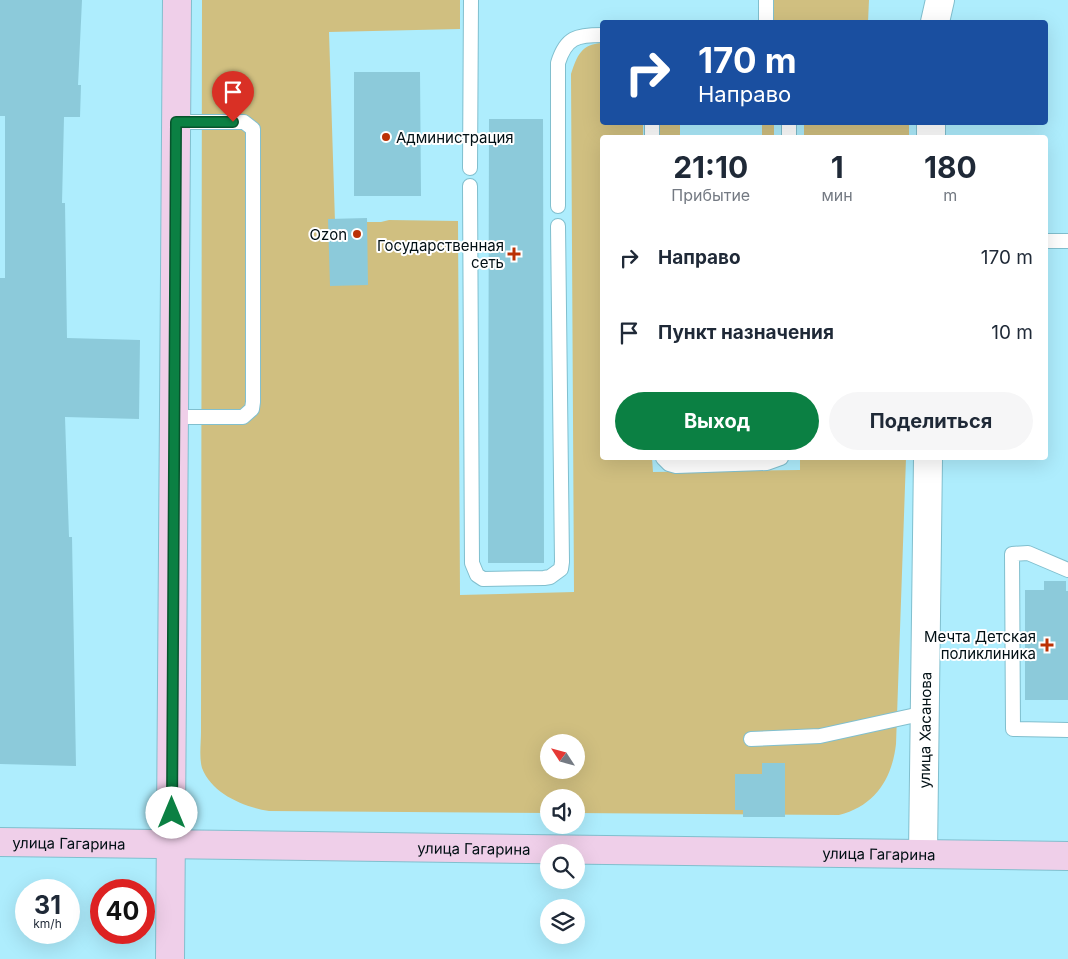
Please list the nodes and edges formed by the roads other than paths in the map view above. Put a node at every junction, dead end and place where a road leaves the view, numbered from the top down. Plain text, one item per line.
1 (177, 0) edge
2 (471, 0) edge
3 (766, 0) edge
4 (940, 0) edge
5 (766, 20) edge
6 (935, 20) edge
7 (600, 35) edge
8 (176, 122) junction
9 (470, 168) dead end
10 (470, 186) dead end
11 (558, 206) dead end
12 (558, 226) dead end
13 (1048, 241) edge
14 (1068, 241) edge
15 (175, 417) junction
16 (665, 460) edge
17 (776, 460) edge
18 (928, 460) edge
19 (1068, 570) edge
20 (925, 713) junction
21 (1068, 730) edge
22 (750, 738) dead end
23 (0, 842) edge
24 (172, 843) junction
25 (924, 854) junction
26 (1068, 856) edge
27 (170, 959) edge

1 - 8 street
2 - 9 lane
3 - 5 lane
4 - 6 street
7 - 11 lane
8 - 15 street
8 - 15 lane
10 - 12 lane
13 - 14 lane
15 - 24 street
16 - 17 lane
18 - 20 street, улица Хасанова
19 - 21 lane
20 - 22 lane
20 - 25 street, улица Хасанова
23 - 24 street, улица Гагарина
24 - 25 street, улица Гагарина
24 - 27 street
25 - 26 street, улица Гагарина

